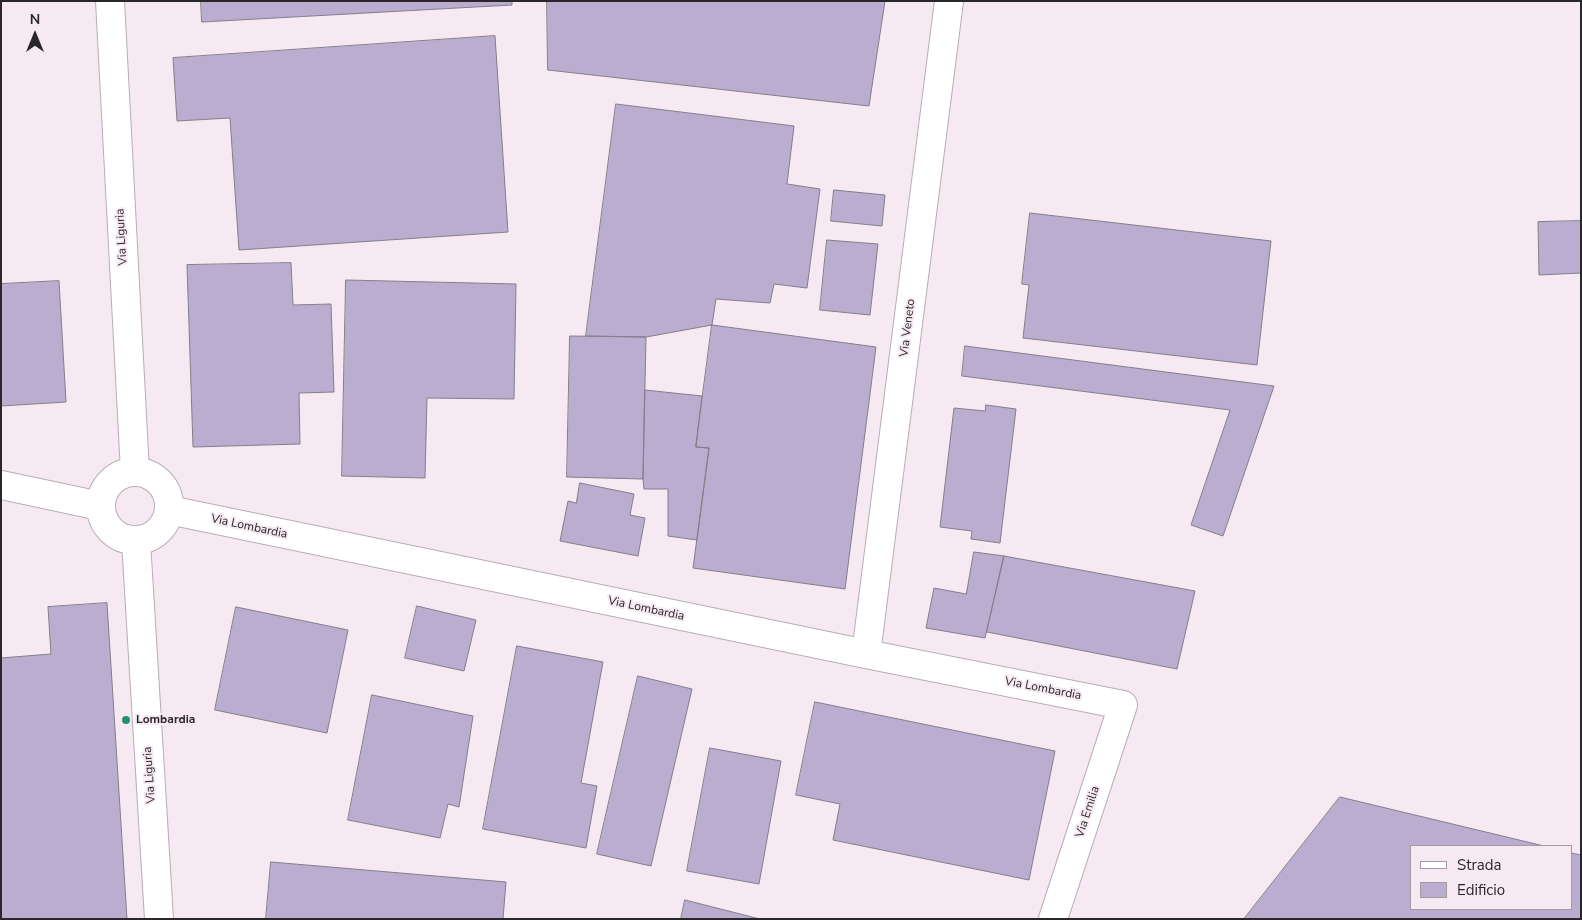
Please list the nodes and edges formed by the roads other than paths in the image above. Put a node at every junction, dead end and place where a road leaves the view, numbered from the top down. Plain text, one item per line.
1 (110, 1) edge
2 (949, 1) edge
3 (135, 472) junction
4 (1, 486) edge
5 (100, 506) junction
6 (169, 510) junction
7 (136, 541) junction
8 (866, 654) junction
9 (1123, 705) joint
10 (159, 919) edge
11 (1053, 919) edge

1 - 3 street, Via Liguria
2 - 8 street, Via Veneto
3 - 5 street
3 - 6 street
4 - 5 street
5 - 7 street
6 - 7 street
6 - 8 street, Via Lombardia
7 - 10 street, Via Liguria
8 - 9 street, Via Lombardia
9 - 11 street, Via Emilia

